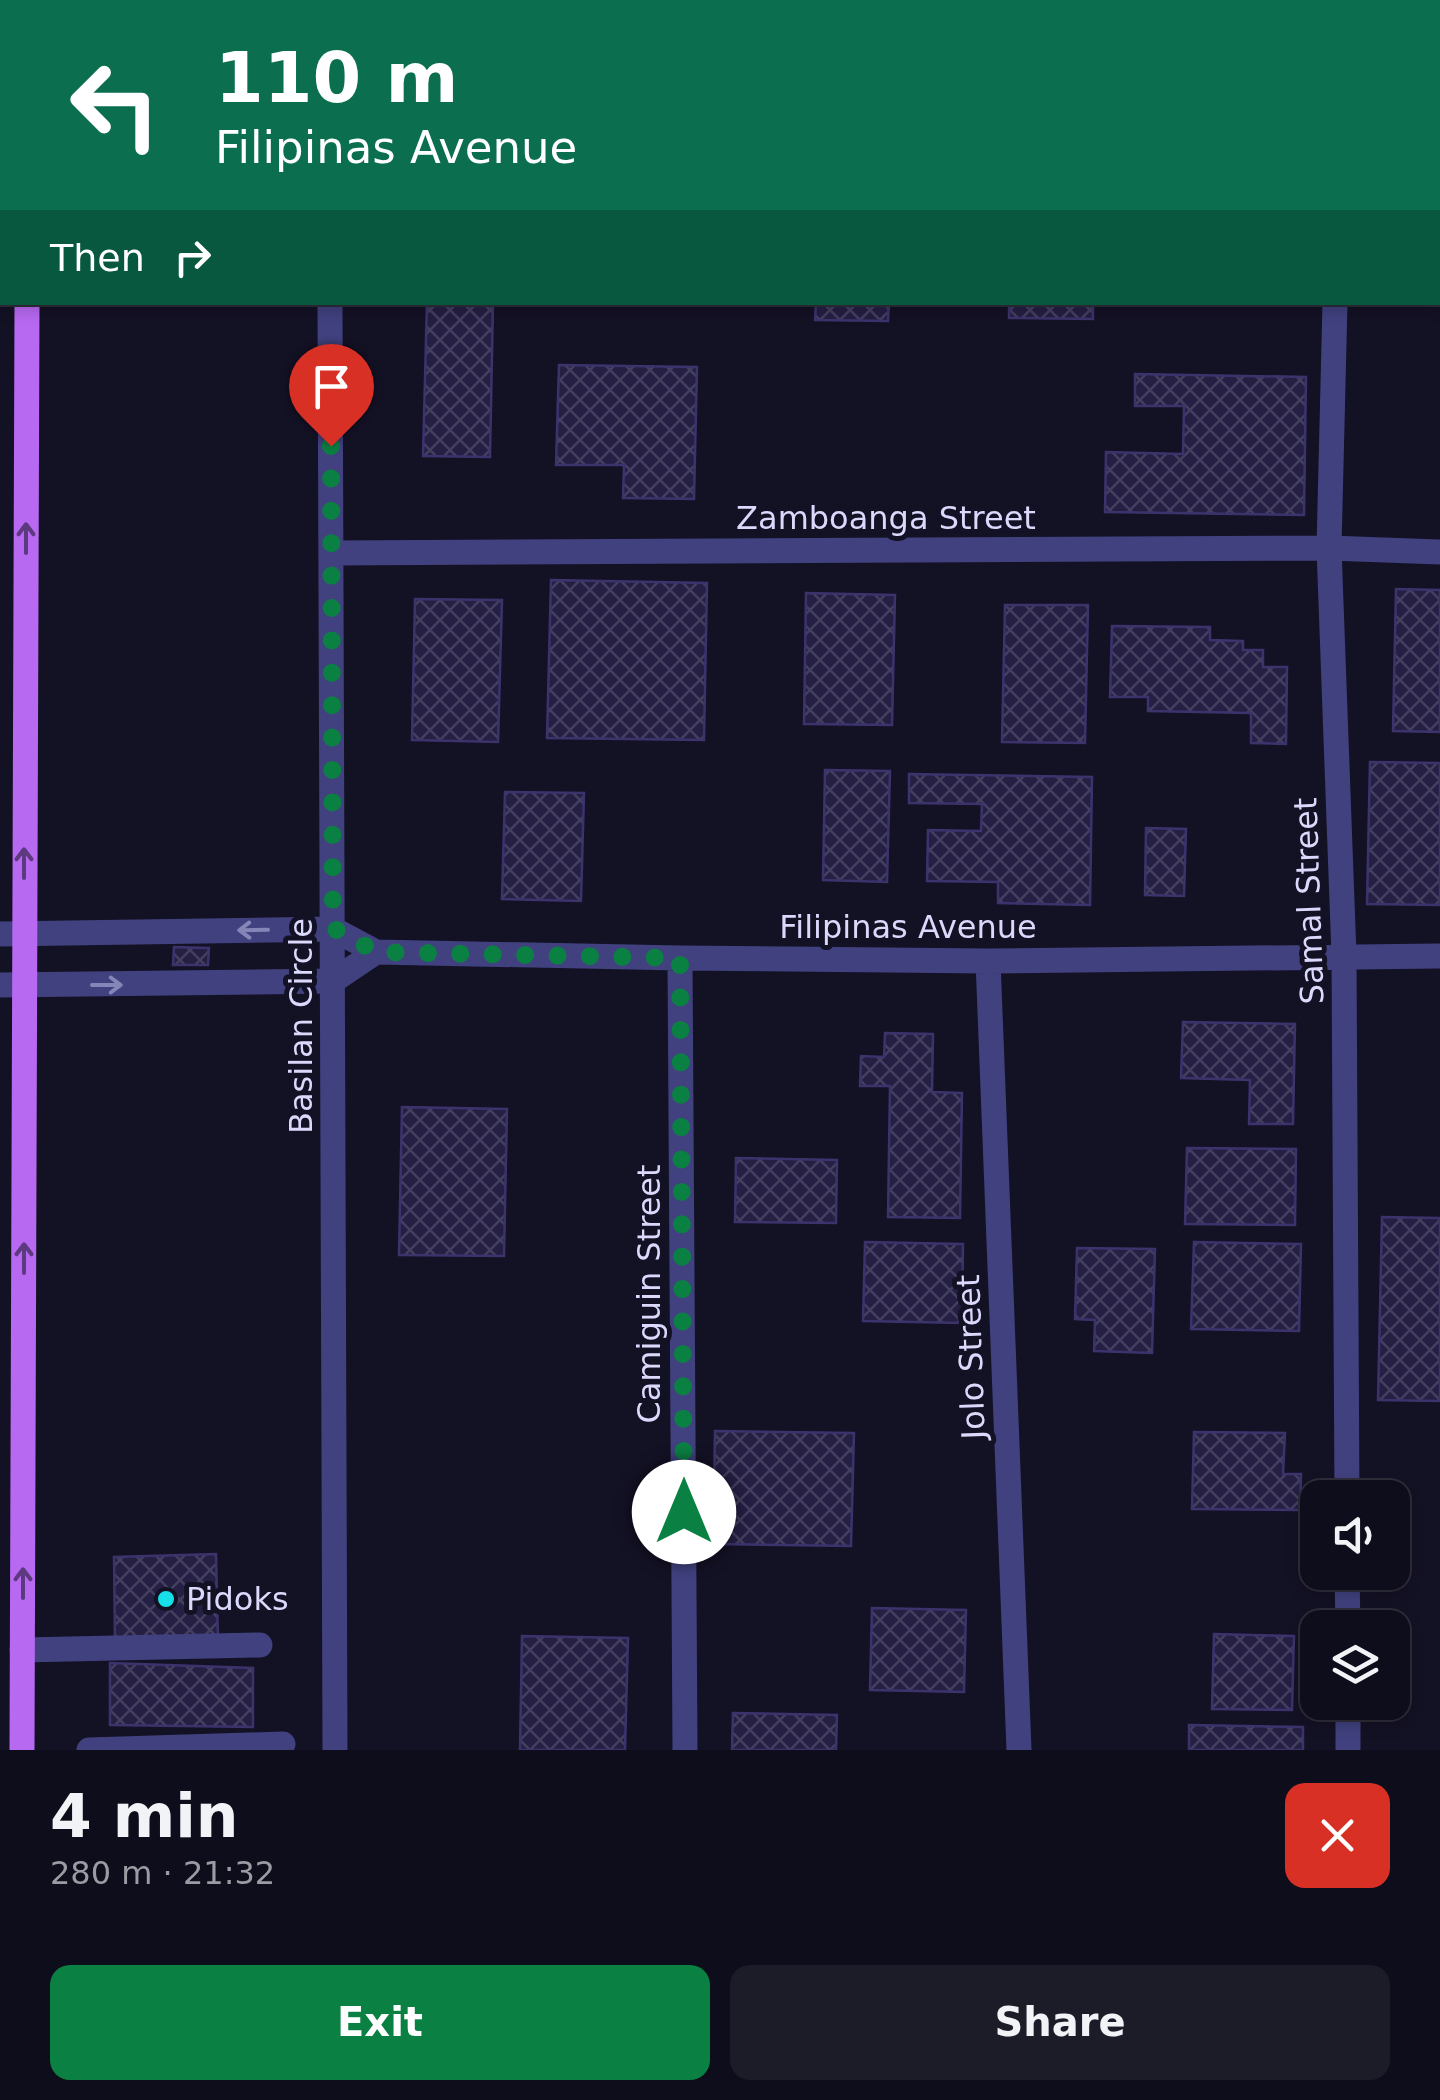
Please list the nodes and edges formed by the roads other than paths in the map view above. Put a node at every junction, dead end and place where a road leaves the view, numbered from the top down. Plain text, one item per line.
1 (27, 305) edge
2 (330, 305) edge
3 (1335, 305) edge
4 (1329, 548) junction
5 (332, 552) junction
6 (1440, 552) edge
7 (333, 928) junction
8 (12, 934) edge
9 (376, 952) junction
10 (1344, 956) junction
11 (1440, 956) edge
12 (680, 958) junction
13 (988, 961) junction
14 (333, 982) junction
15 (12, 985) edge
16 (12, 1478) edge
17 (1347, 1480) edge
18 (260, 1645) dead end
19 (22, 1650) junction
20 (1348, 1720) edge
21 (282, 1744) dead end
22 (22, 1750) edge
23 (89, 1750) edge
24 (335, 1750) edge
25 (685, 1750) edge
26 (1019, 1750) edge
27 (1348, 1750) edge

8 -> 1 main road
2 - 5 street, Basilan Circle
3 - 4 street, Samal Street
4 - 5 street, Zamboanga Street
4 - 6 street, Zamboanga Street
4 - 10 street, Samal Street
5 - 7 street, Basilan Circle
7 -> 8 street
7 - 9 street, Filipinas Avenue
7 - 14 street, Basilan Circle
8 - 15 main road
9 - 12 street, Filipinas Avenue
9 - 14 street
10 - 11 street, Filipinas Avenue
10 - 13 street, Filipinas Avenue
10 - 17 street, Samal Street
12 - 13 street, Filipinas Avenue
12 - 25 street, Camiguin Street
13 - 26 street, Jolo Street
15 -> 14 street
14 - 24 street, Basilan Circle
16 -> 15 main road
19 -> 16 main road
18 - 19 street
19 - 22 main road
20 - 27 street
21 - 23 street

